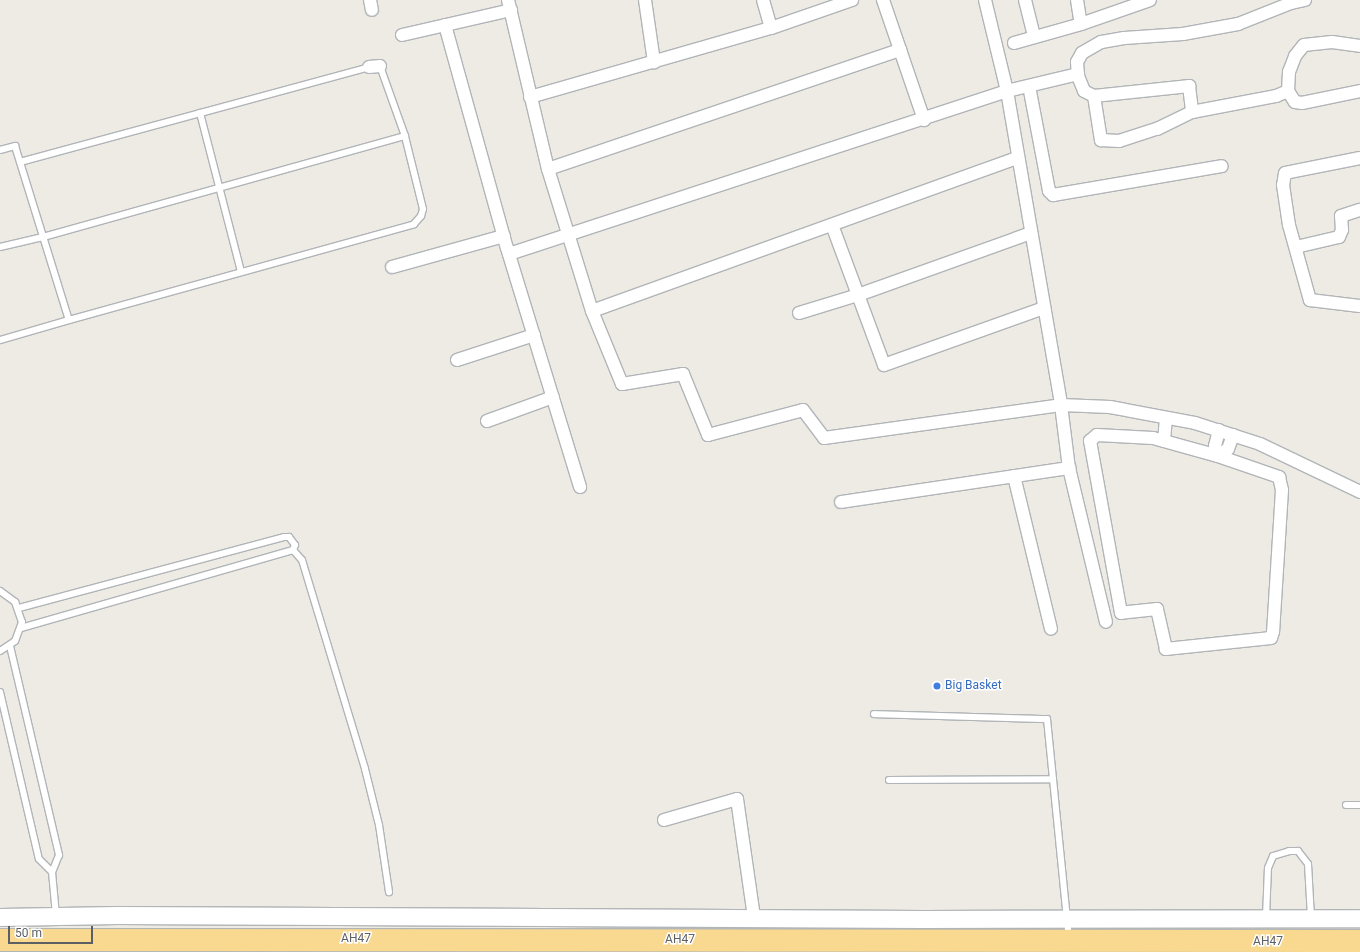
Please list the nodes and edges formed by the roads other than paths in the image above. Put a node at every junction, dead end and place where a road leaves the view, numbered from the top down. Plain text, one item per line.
1 (645, 0) edge
2 (763, 0) edge
3 (852, 0) edge
4 (883, 0) edge
5 (985, 0) edge
6 (1026, 0) edge
7 (1077, 0) edge
8 (1150, 0) edge
9 (1305, 0) edge
10 (509, 5) edge
11 (1080, 24) junction
12 (445, 25) junction
13 (771, 28) junction
14 (402, 35) dead end
15 (1034, 37) junction
16 (1014, 43) dead end
17 (1360, 46) edge
18 (900, 50) junction
19 (654, 62) junction
20 (1078, 74) junction
21 (1029, 86) junction
22 (1007, 91) junction
23 (1288, 91) junction
24 (1360, 91) edge
25 (1094, 96) junction
26 (530, 97) junction
27 (1192, 112) junction
28 (200, 113) junction
29 (924, 120) junction
30 (405, 136) junction
31 (0, 150) edge
32 (1018, 158) junction
33 (1360, 158) edge
34 (20, 162) junction
35 (1222, 166) dead end
36 (548, 169) junction
37 (218, 188) junction
38 (1360, 210) edge
39 (832, 225) junction
40 (1031, 233) junction
41 (504, 236) junction
42 (569, 236) junction
43 (43, 237) junction
44 (0, 247) edge
45 (1296, 247) junction
46 (509, 254) junction
47 (392, 267) dead end
48 (242, 271) junction
49 (858, 295) junction
50 (1360, 306) edge
51 (1044, 308) junction
52 (592, 311) junction
53 (799, 313) dead end
54 (69, 320) junction
55 (534, 335) junction
56 (0, 340) edge
57 (457, 360) dead end
58 (553, 397) junction
59 (1061, 405) junction
60 (1166, 418) junction
61 (487, 421) dead end
62 (1219, 430) junction
63 (1233, 435) junction
64 (1164, 441) junction
65 (1218, 456) junction
66 (1069, 468) junction
67 (1014, 476) junction
68 (580, 487) dead end
69 (1360, 492) edge
70 (841, 502) dead end
71 (293, 550) junction
72 (0, 591) edge
73 (19, 608) junction
74 (1106, 622) dead end
75 (21, 628) junction
76 (1051, 629) dead end
77 (10, 646) junction
78 (0, 651) edge
79 (0, 692) edge
80 (874, 714) dead end
81 (1053, 779) junction
82 (889, 780) dead end
83 (1346, 805) dead end
84 (1360, 805) edge
85 (664, 820) dead end
86 (52, 872) junction
87 (389, 892) dead end
88 (0, 917) edge
89 (56, 917) junction
90 (754, 917) junction
91 (1266, 917) junction
92 (1311, 917) junction
93 (1068, 918) junction
94 (1360, 918) edge
95 (0, 940) edge
96 (1360, 941) edge
97 (1070, 942) junction

1 - 19 street
2 - 13 street
3 - 13 street
4 - 18 street
5 - 22 street
6 - 15 street
7 - 11 street
8 - 11 street
9 - 20 street
10 - 12 street
10 - 26 street
11 - 15 street
12 - 14 street
12 - 41 street
13 - 19 street
15 - 16 street
17 - 23 street
18 - 29 street
18 - 36 street
19 - 26 street
20 - 21 street
20 - 25 street
21 - 22 street
21 - 35 street
22 - 29 street
22 - 32 street
23 - 24 street
23 - 27 street
25 - 27 street
25 - 27 street
26 - 36 street
28 - 30 lane
28 - 34 lane
28 - 37 lane
29 - 42 street
30 - 37 lane
30 - 48 lane
31 - 34 lane
32 - 39 street
32 - 40 street
33 - 45 street
34 - 43 lane
36 - 42 street
37 - 43 lane
37 - 48 lane
38 - 45 street
39 - 49 street
39 - 52 street
40 - 49 street
40 - 51 street
41 - 46 street
41 - 47 street
42 - 46 street
42 - 52 street
43 - 44 lane
43 - 54 lane
45 - 50 street
46 - 55 street
48 - 54 lane
49 - 51 street
49 - 53 street
51 - 59 street
52 - 59 street
54 - 56 lane
55 - 57 street
55 - 58 street
58 - 61 street
58 - 68 street
59 - 60 street
59 - 66 street
60 - 62 street
60 - 64 street
62 - 63 street
62 - 65 street
63 - 65 street
63 - 69 street
64 - 65 street
64 - 65 street
66 - 67 street
66 - 74 street
67 - 70 street
67 - 76 street
71 - 73 lane
71 - 75 lane
71 - 87 lane
72 - 73 lane
73 - 75 lane
75 - 77 lane
77 - 78 lane
77 - 86 lane
79 - 86 lane
80 - 81 lane
81 - 82 lane
81 - 93 lane
83 - 84 lane
85 - 90 street
86 - 89 lane
88 - 89 street
89 - 90 street
90 - 93 street
91 - 92 street
91 - 92 lane
91 - 93 street
92 - 94 street
93 - 97 lane
95 - 97 highway, AH47
96 - 97 highway, AH47

